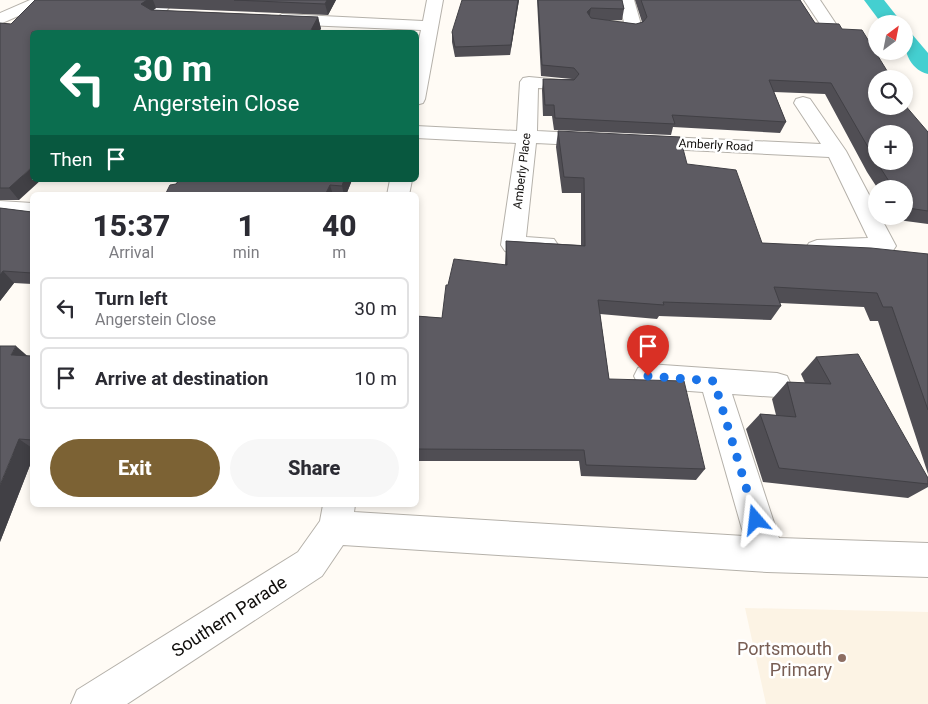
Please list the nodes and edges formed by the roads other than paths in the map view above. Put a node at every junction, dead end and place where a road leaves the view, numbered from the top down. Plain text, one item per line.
1 (43, 0) edge
2 (167, 0) edge
3 (435, 0) edge
4 (626, 0) edge
5 (812, 0) edge
6 (156, 15) junction
7 (175, 16) edge
8 (0, 19) edge
9 (262, 19) edge
10 (350, 21) edge
11 (595, 24) edge
12 (430, 26) junction
13 (830, 27) edge
14 (143, 30) edge
15 (419, 83) edge
16 (566, 85) edge
17 (803, 103) dead end
18 (419, 132) edge
19 (527, 137) junction
20 (836, 151) junction
21 (0, 209) edge
22 (30, 210) edge
23 (564, 246) edge
24 (817, 249) edge
25 (648, 376) dead end
26 (714, 381) junction
27 (777, 385) dead end
28 (337, 516) edge
29 (767, 555) junction
30 (928, 560) edge
31 (91, 704) edge

1 - 8 street
2 - 6 street
3 - 12 street
4 - 11 street
5 - 13 street
6 - 7 street
6 - 14 street
9 - 10 street
10 - 12 street
12 - 15 street
16 - 19 street, Amberly Place
17 - 20 street
18 - 19 street, Amberly Road
19 - 20 street, Amberly Road
19 - 23 street, Amberly Place
20 - 24 street
21 - 22 street
25 - 26 street
26 - 27 street
26 - 29 street
28 - 29 street
28 - 31 street, Southern Parade
29 - 30 street

